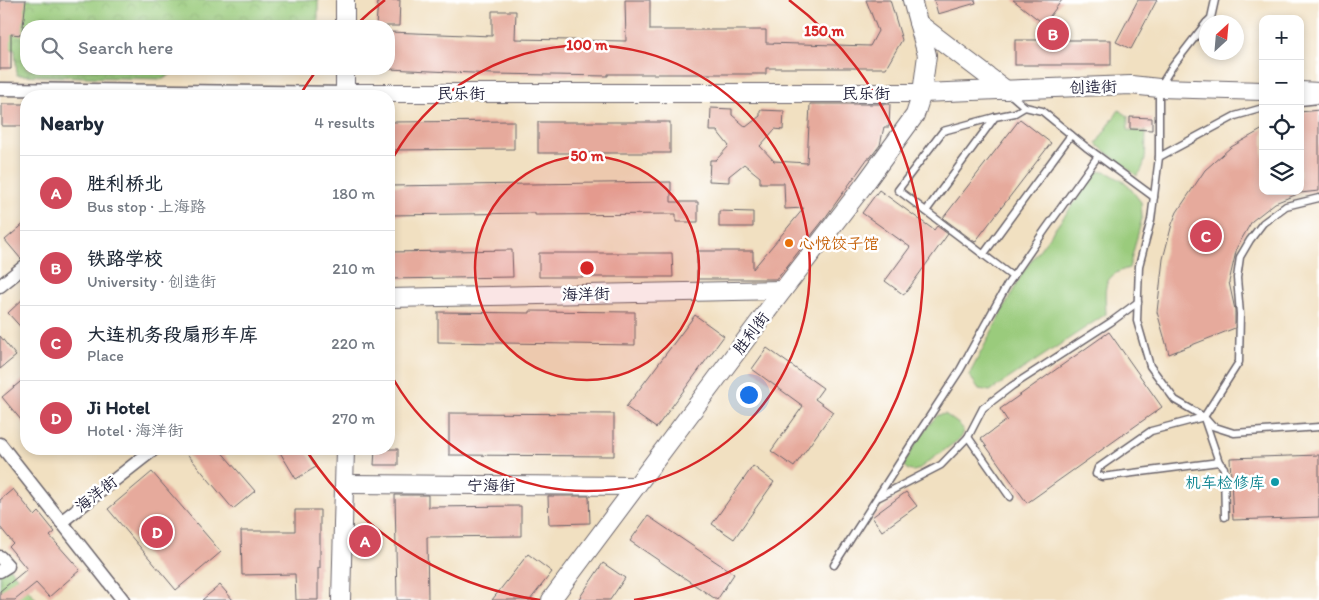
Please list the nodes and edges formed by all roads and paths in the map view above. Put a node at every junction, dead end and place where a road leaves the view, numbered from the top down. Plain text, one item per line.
1 (345, 0) edge
2 (912, 0) edge
3 (1216, 0) edge
4 (1211, 15) edge
5 (345, 20) edge
6 (918, 23) junction
7 (1199, 33) edge
8 (345, 75) edge
9 (1159, 88) junction
10 (0, 89) edge
11 (47, 90) edge
12 (345, 90) edge
13 (1006, 90) junction
14 (1259, 90) edge
15 (1304, 91) edge
16 (1319, 92) edge
17 (922, 93) junction
18 (395, 95) edge
19 (1319, 100) edge
20 (1304, 102) edge
21 (1025, 107) junction
22 (1259, 109) edge
23 (995, 117) junction
24 (1071, 135) junction
25 (1098, 156) junction
26 (1160, 157) junction
27 (1154, 196) junction
28 (1319, 198) edge
29 (926, 211) junction
30 (983, 255) junction
31 (20, 270) edge
32 (1013, 277) junction
33 (0, 286) edge
34 (783, 290) junction
35 (395, 298) edge
36 (1138, 302) junction
37 (1204, 417) junction
38 (1319, 427) edge
39 (968, 437) junction
40 (0, 444) edge
41 (146, 455) edge
42 (345, 455) edge
43 (1219, 462) junction
44 (345, 484) junction
45 (636, 486) junction
46 (1010, 497) dead end
47 (878, 498) junction
48 (1225, 517) dead end
49 (61, 522) junction
50 (834, 565) dead end
51 (123, 600) edge
52 (341, 600) edge
53 (551, 600) edge

1 - 5 street
2 - 6 street
3 - 4 lane
6 - 13 street
6 - 17 street, 胜利街
7 - 9 lane
8 - 12 street
9 - 13 street, 创造街
9 - 14 street, 创造街
9 - 26 lane
10 - 11 street, 民乐街
13 - 17 street, 创造街
13 - 21 lane
15 - 16 street
17 - 18 street, 民乐街
17 - 34 street, 胜利街
19 - 20 lane
21 - 23 lane
21 - 24 lane
22 - 26 lane
23 - 29 lane
23 - 29 lane
24 - 25 lane
24 - 30 lane
25 - 27 lane
25 - 32 lane
26 - 27 lane
27 - 36 lane
28 - 37 lane
29 - 30 lane
30 - 32 lane
31 - 33 street
32 - 47 lane
34 - 35 street, 海洋街
34 - 45 street, 胜利街
36 - 37 lane
36 - 39 lane
37 - 38 lane
37 - 43 lane
37 - 43 lane
39 - 46 lane
39 - 47 lane
40 - 49 street
41 - 49 street, 海洋街
42 - 44 street
43 - 48 lane
44 - 45 street, 宁海街
44 - 52 street
45 - 53 street, 胜利街
47 - 50 lane
49 - 51 street

